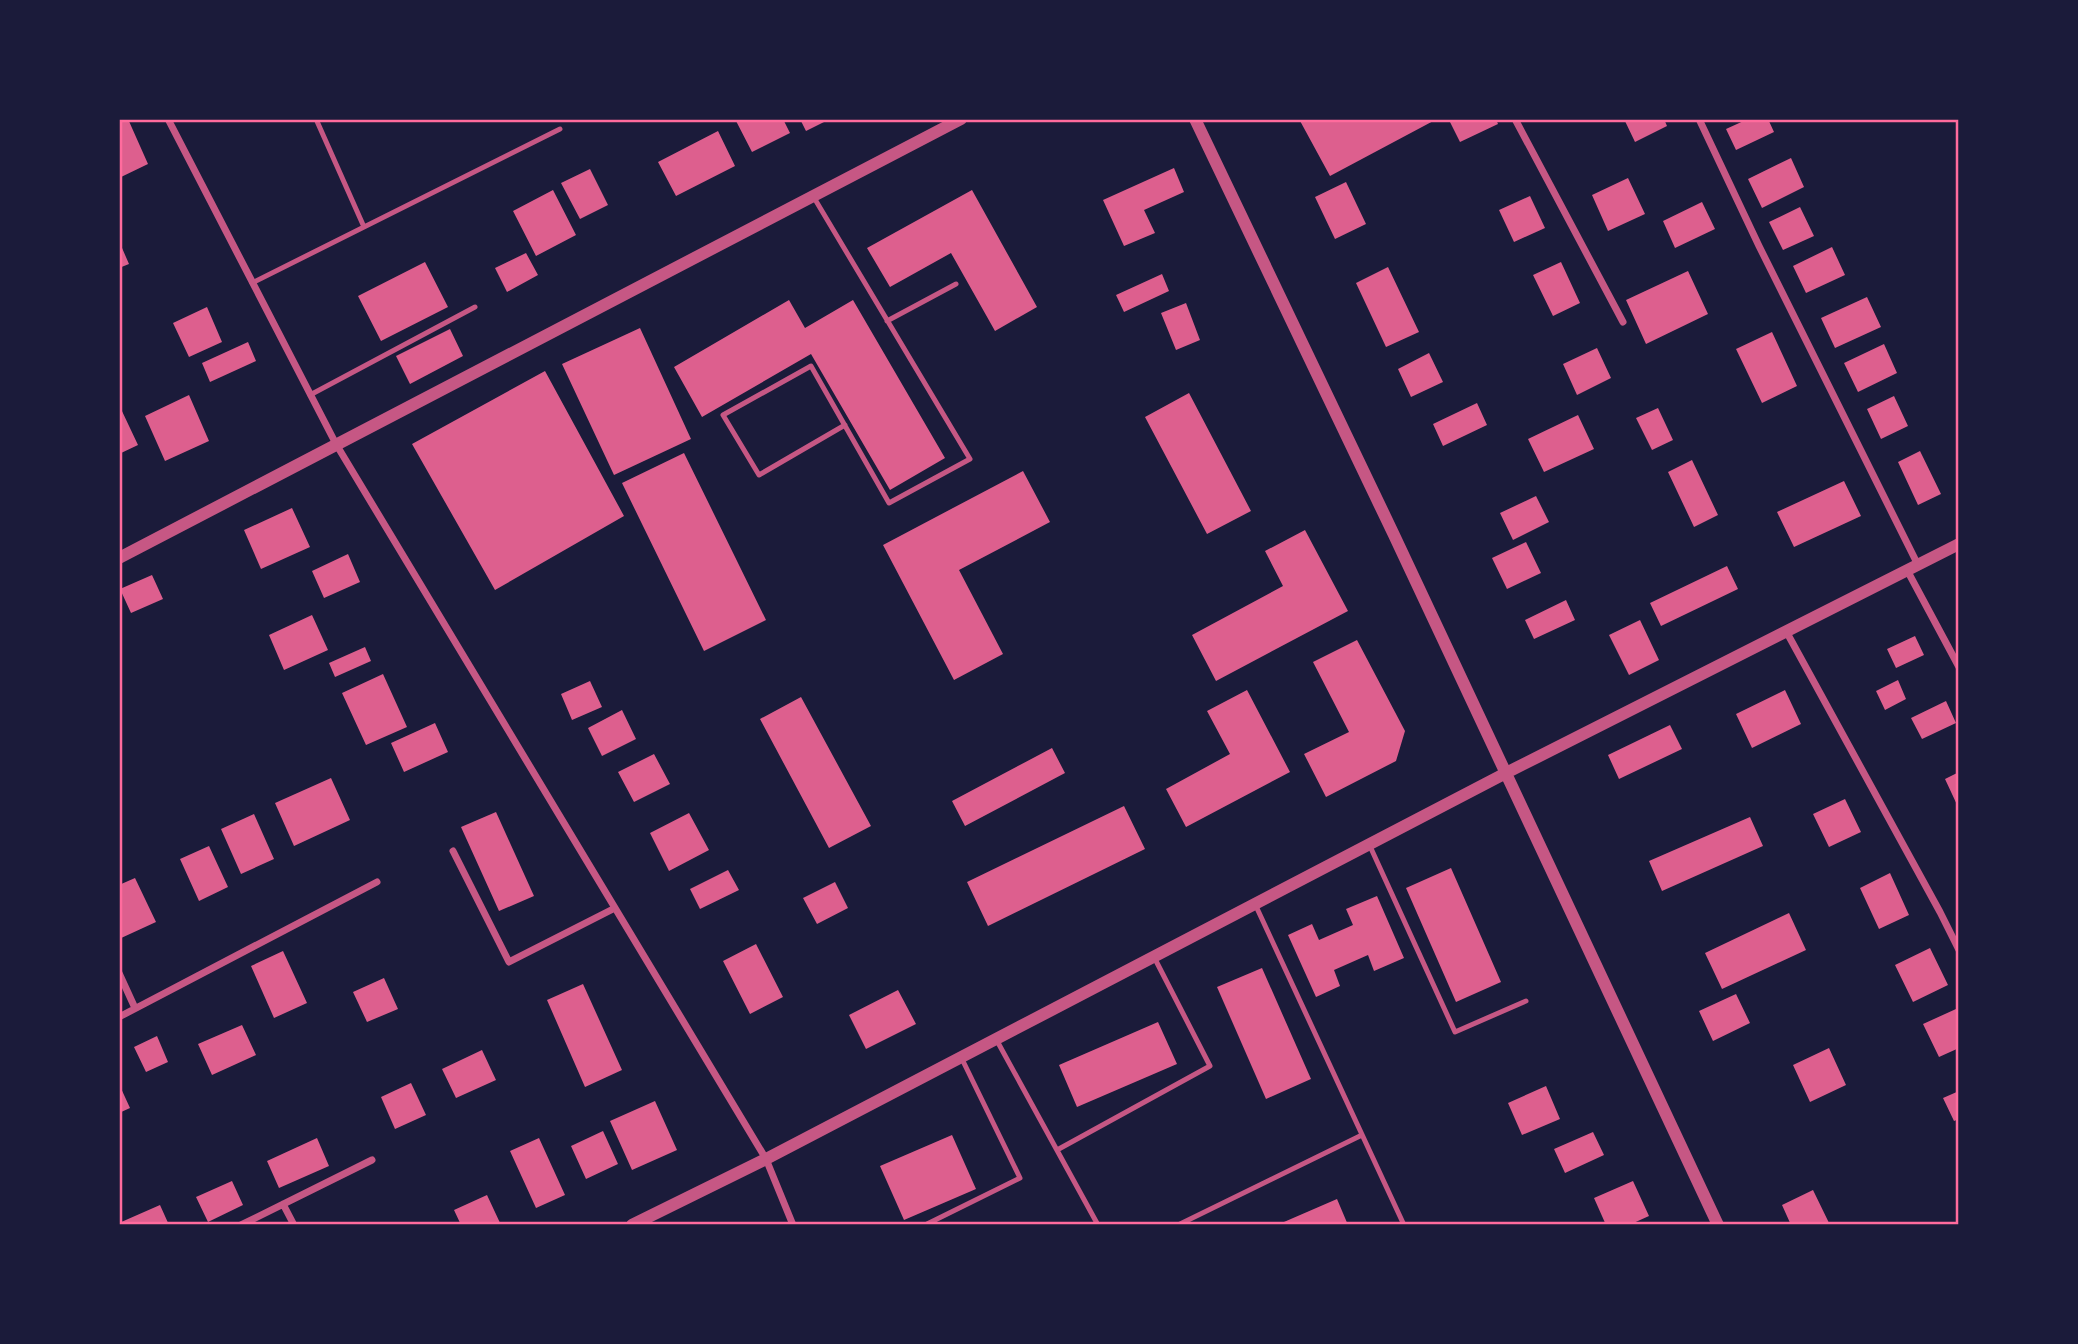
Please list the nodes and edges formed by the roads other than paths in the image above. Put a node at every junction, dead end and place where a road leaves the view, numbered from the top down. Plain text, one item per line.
1 (168, 119) edge
2 (316, 119) edge
3 (961, 119) edge
4 (1195, 119) edge
5 (1515, 119) edge
6 (1699, 119) edge
7 (560, 129) dead end
8 (813, 196) junction
9 (364, 227) junction
10 (252, 283) junction
11 (956, 284) dead end
12 (475, 307) dead end
13 (887, 321) junction
14 (1623, 322) dead end
15 (310, 395) junction
16 (845, 425) junction
17 (335, 444) junction
18 (1959, 544) edge
19 (119, 558) edge
20 (1913, 568) junction
21 (1786, 631) junction
22 (1959, 667) edge
23 (1506, 773) junction
24 (1369, 844) junction
25 (453, 850) dead end
26 (377, 882) dead end
27 (1255, 904) junction
28 (615, 908) junction
29 (1959, 950) edge
30 (1154, 957) junction
31 (119, 973) edge
32 (1526, 1001) dead end
33 (135, 1009) junction
34 (119, 1017) edge
35 (996, 1039) junction
36 (961, 1057) junction
37 (1362, 1135) junction
38 (1057, 1150) junction
39 (766, 1159) junction
40 (372, 1160) dead end
41 (283, 1204) junction
42 (241, 1225) edge
43 (295, 1225) edge
44 (632, 1225) edge
45 (793, 1225) edge
46 (925, 1225) edge
47 (1098, 1225) edge
48 (1178, 1225) edge
49 (1404, 1225) edge
50 (1718, 1225) edge

1 - 10 street
2 - 9 lane
3 - 8 street
4 - 23 street
5 - 14 street
6 - 20 street
7 - 9 lane
8 - 13 lane
8 - 17 street
9 - 10 lane
10 - 15 street
11 - 13 lane
12 - 15 lane
13 - 16 lane
15 - 17 street
16 - 16 lane
17 - 19 street
17 - 28 street
18 - 20 street
20 - 21 street
20 - 22 street
21 - 23 street
21 - 29 street
23 - 24 street
23 - 50 street
24 - 27 street
24 - 32 lane
25 - 28 street
26 - 33 street
27 - 30 street
27 - 37 lane
28 - 39 street
30 - 35 street
30 - 38 lane
31 - 33 street
33 - 34 street
35 - 36 street
35 - 38 lane
36 - 39 street
36 - 46 lane
37 - 48 lane
37 - 49 lane
38 - 47 lane
39 - 44 street
39 - 45 street
40 - 41 street
41 - 42 street
41 - 43 street

